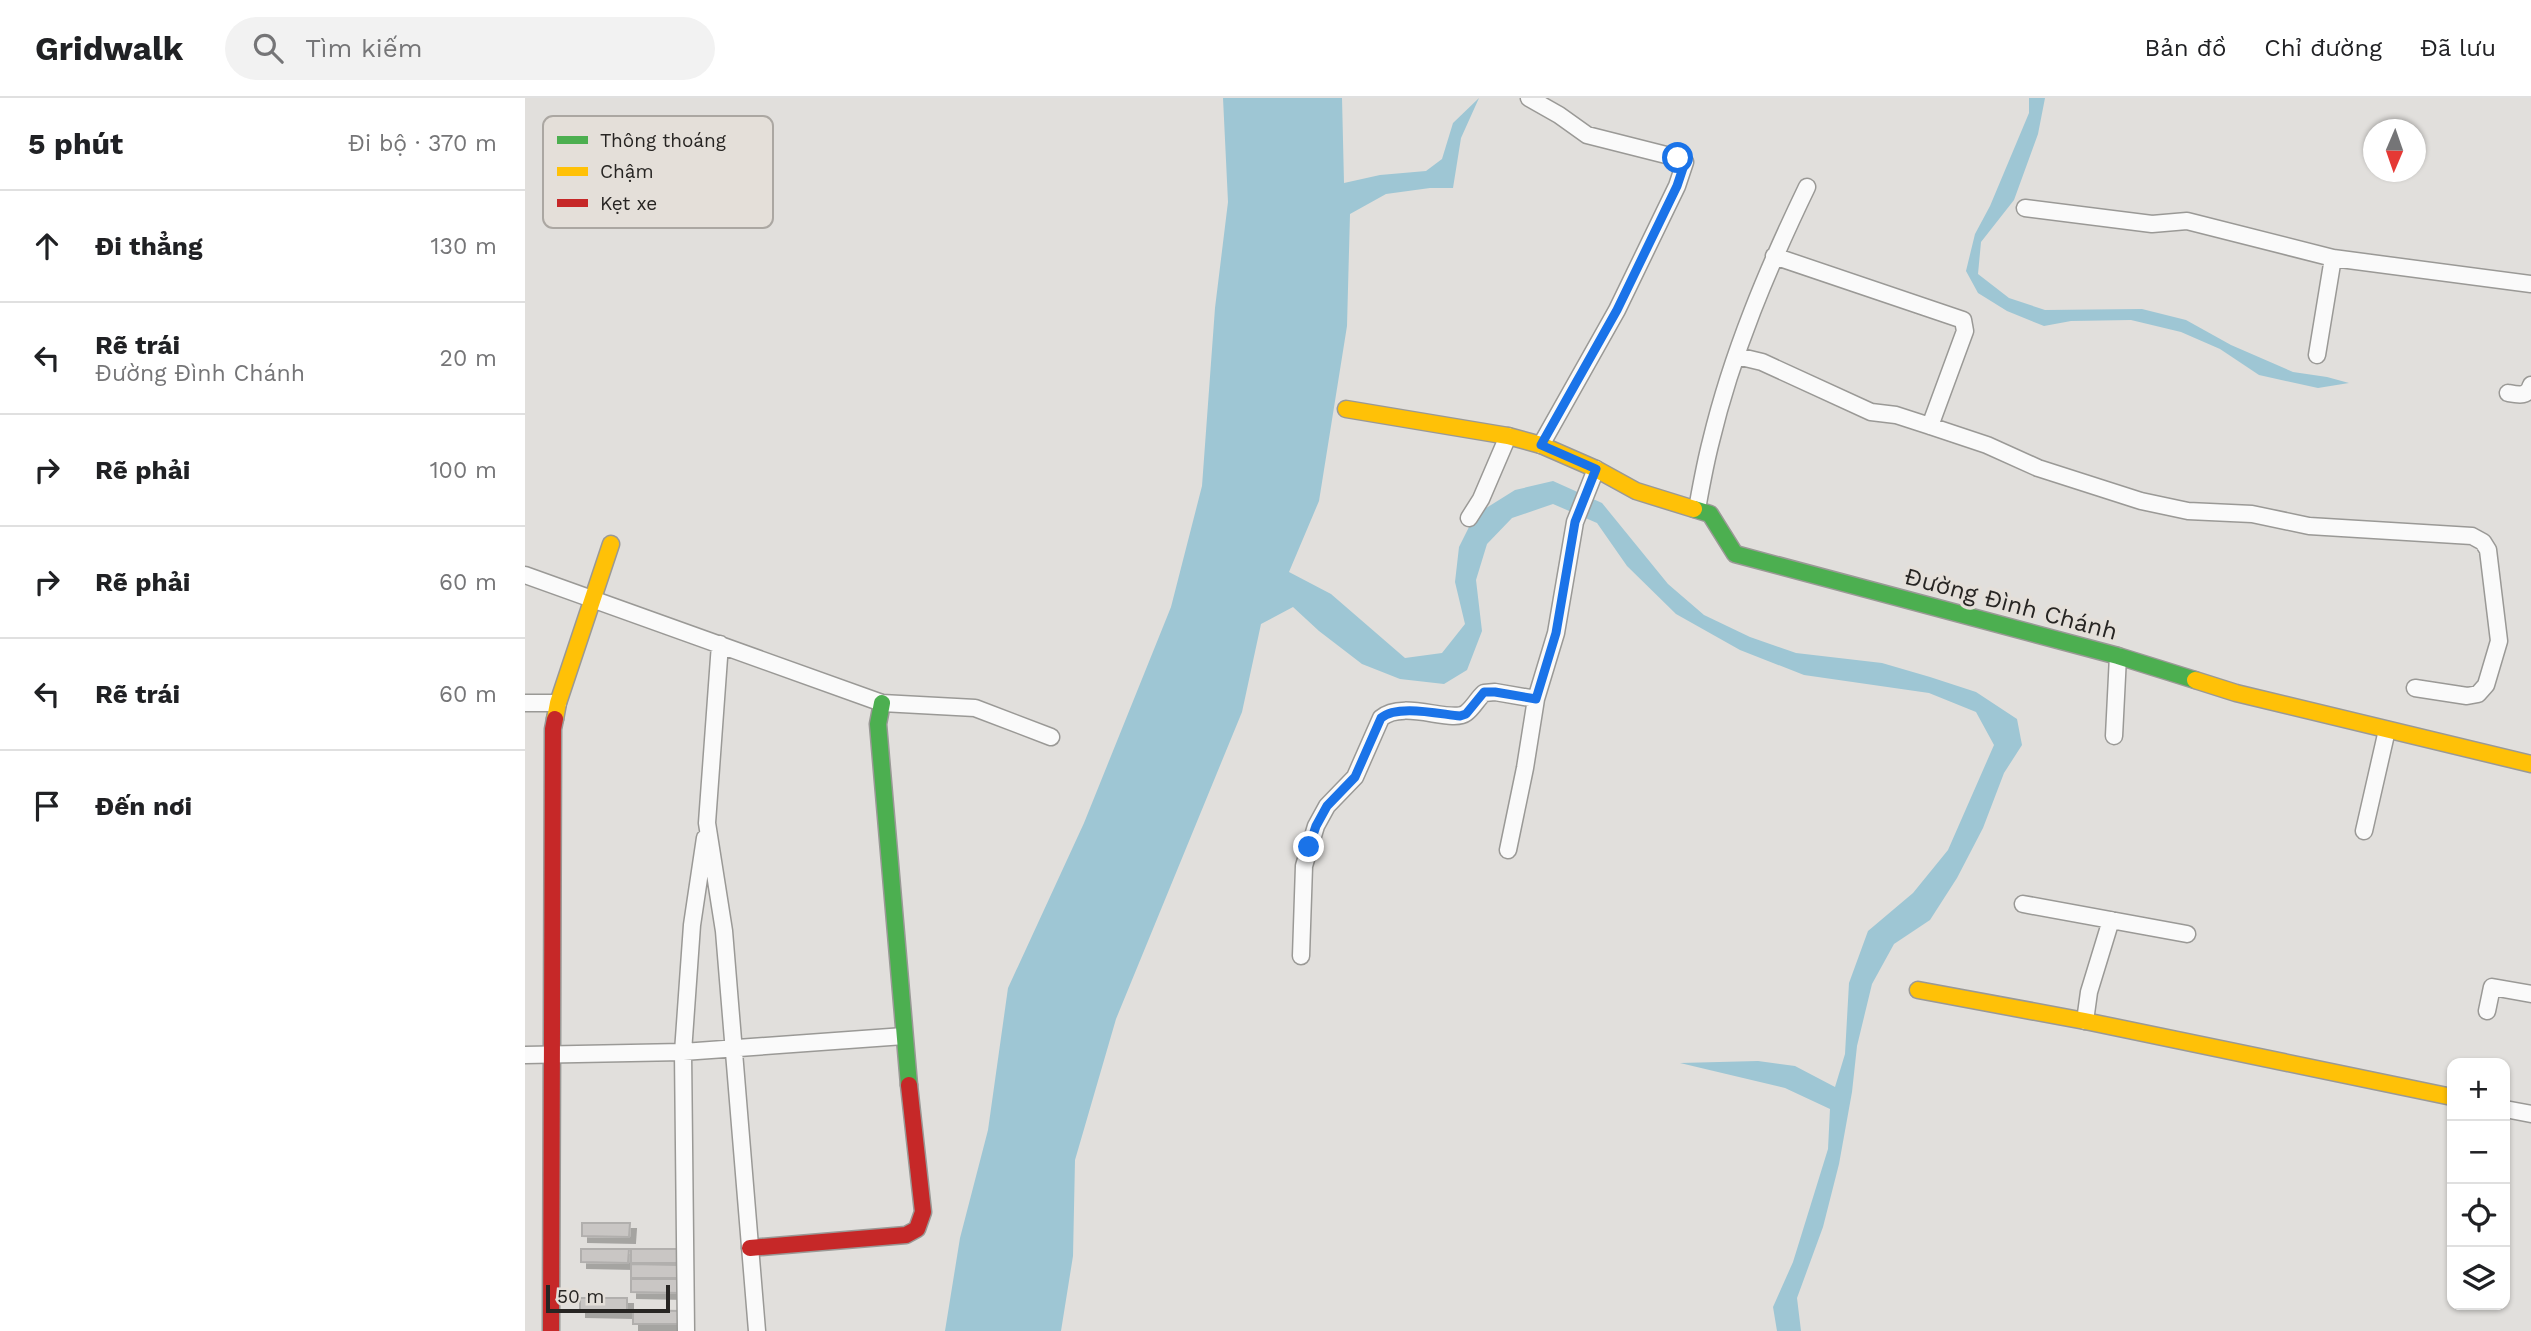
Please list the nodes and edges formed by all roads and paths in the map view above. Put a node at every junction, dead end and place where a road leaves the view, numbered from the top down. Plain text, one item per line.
1 (1529, 98) edge
2 (1807, 187) dead end
3 (2025, 208) dead end
4 (1774, 256) junction
5 (2333, 258) junction
6 (2531, 284) edge
7 (2317, 355) dead end
8 (1737, 356) junction
9 (2531, 385) edge
10 (2508, 393) dead end
11 (1346, 409) dead end
12 (1930, 426) junction
13 (1508, 436) junction
14 (1541, 445) junction
15 (1596, 469) junction
16 (1697, 509) junction
17 (1469, 518) dead end
18 (611, 544) dead end
19 (525, 575) edge
20 (593, 599) junction
21 (720, 644) junction
22 (2118, 656) junction
23 (2415, 688) dead end
24 (1536, 699) junction
25 (525, 703) edge
26 (558, 703) junction
27 (882, 703) junction
28 (2387, 730) junction
29 (2114, 736) dead end
30 (1051, 737) dead end
31 (2531, 764) edge
32 (707, 823) junction
33 (2364, 831) dead end
34 (1508, 850) dead end
35 (2023, 904) dead end
36 (2111, 920) junction
37 (2187, 934) dead end
38 (1301, 956) dead end
39 (1918, 990) dead end
40 (2531, 994) edge
41 (2487, 1012) dead end
42 (2085, 1021) junction
43 (904, 1036) junction
44 (735, 1049) junction
45 (683, 1052) junction
46 (525, 1055) edge
47 (551, 1056) junction
48 (2447, 1096) edge
49 (2510, 1109) edge
50 (2531, 1114) edge
51 (750, 1248) junction
52 (551, 1331) edge
53 (685, 1331) edge
54 (757, 1331) edge

1 - 14 street
2 - 4 street
3 - 5 street
4 - 8 street
4 - 12 street
5 - 6 street
5 - 7 street
8 - 12 street
8 - 16 street
9 - 10 street
11 - 13 street, Đường Đình Chánh
12 - 23 street
13 - 14 street, Đường Đình Chánh
13 - 17 street
14 - 15 street, Đường Đình Chánh
15 - 16 street, Đường Đình Chánh
15 - 24 street
16 - 22 street, Đường Đình Chánh
18 - 20 street
19 - 20 street
20 - 21 street
20 - 26 street
21 - 27 street
21 - 32 street
22 - 28 street, Đường Đình Chánh
22 - 29 street
24 - 34 street
24 - 38 street
25 - 26 street
26 - 47 street
27 - 30 street
27 - 43 street
28 - 31 street, Đường Đình Chánh
28 - 33 street
32 - 44 street
32 - 45 street
35 - 36 street
36 - 37 street
36 - 42 street
39 - 42 street
40 - 41 street
42 - 48 street
43 - 44 street
43 - 51 street
44 - 45 street
44 - 51 street
45 - 47 street
45 - 53 street
46 - 47 street
47 - 52 street
49 - 50 street
51 - 54 street

